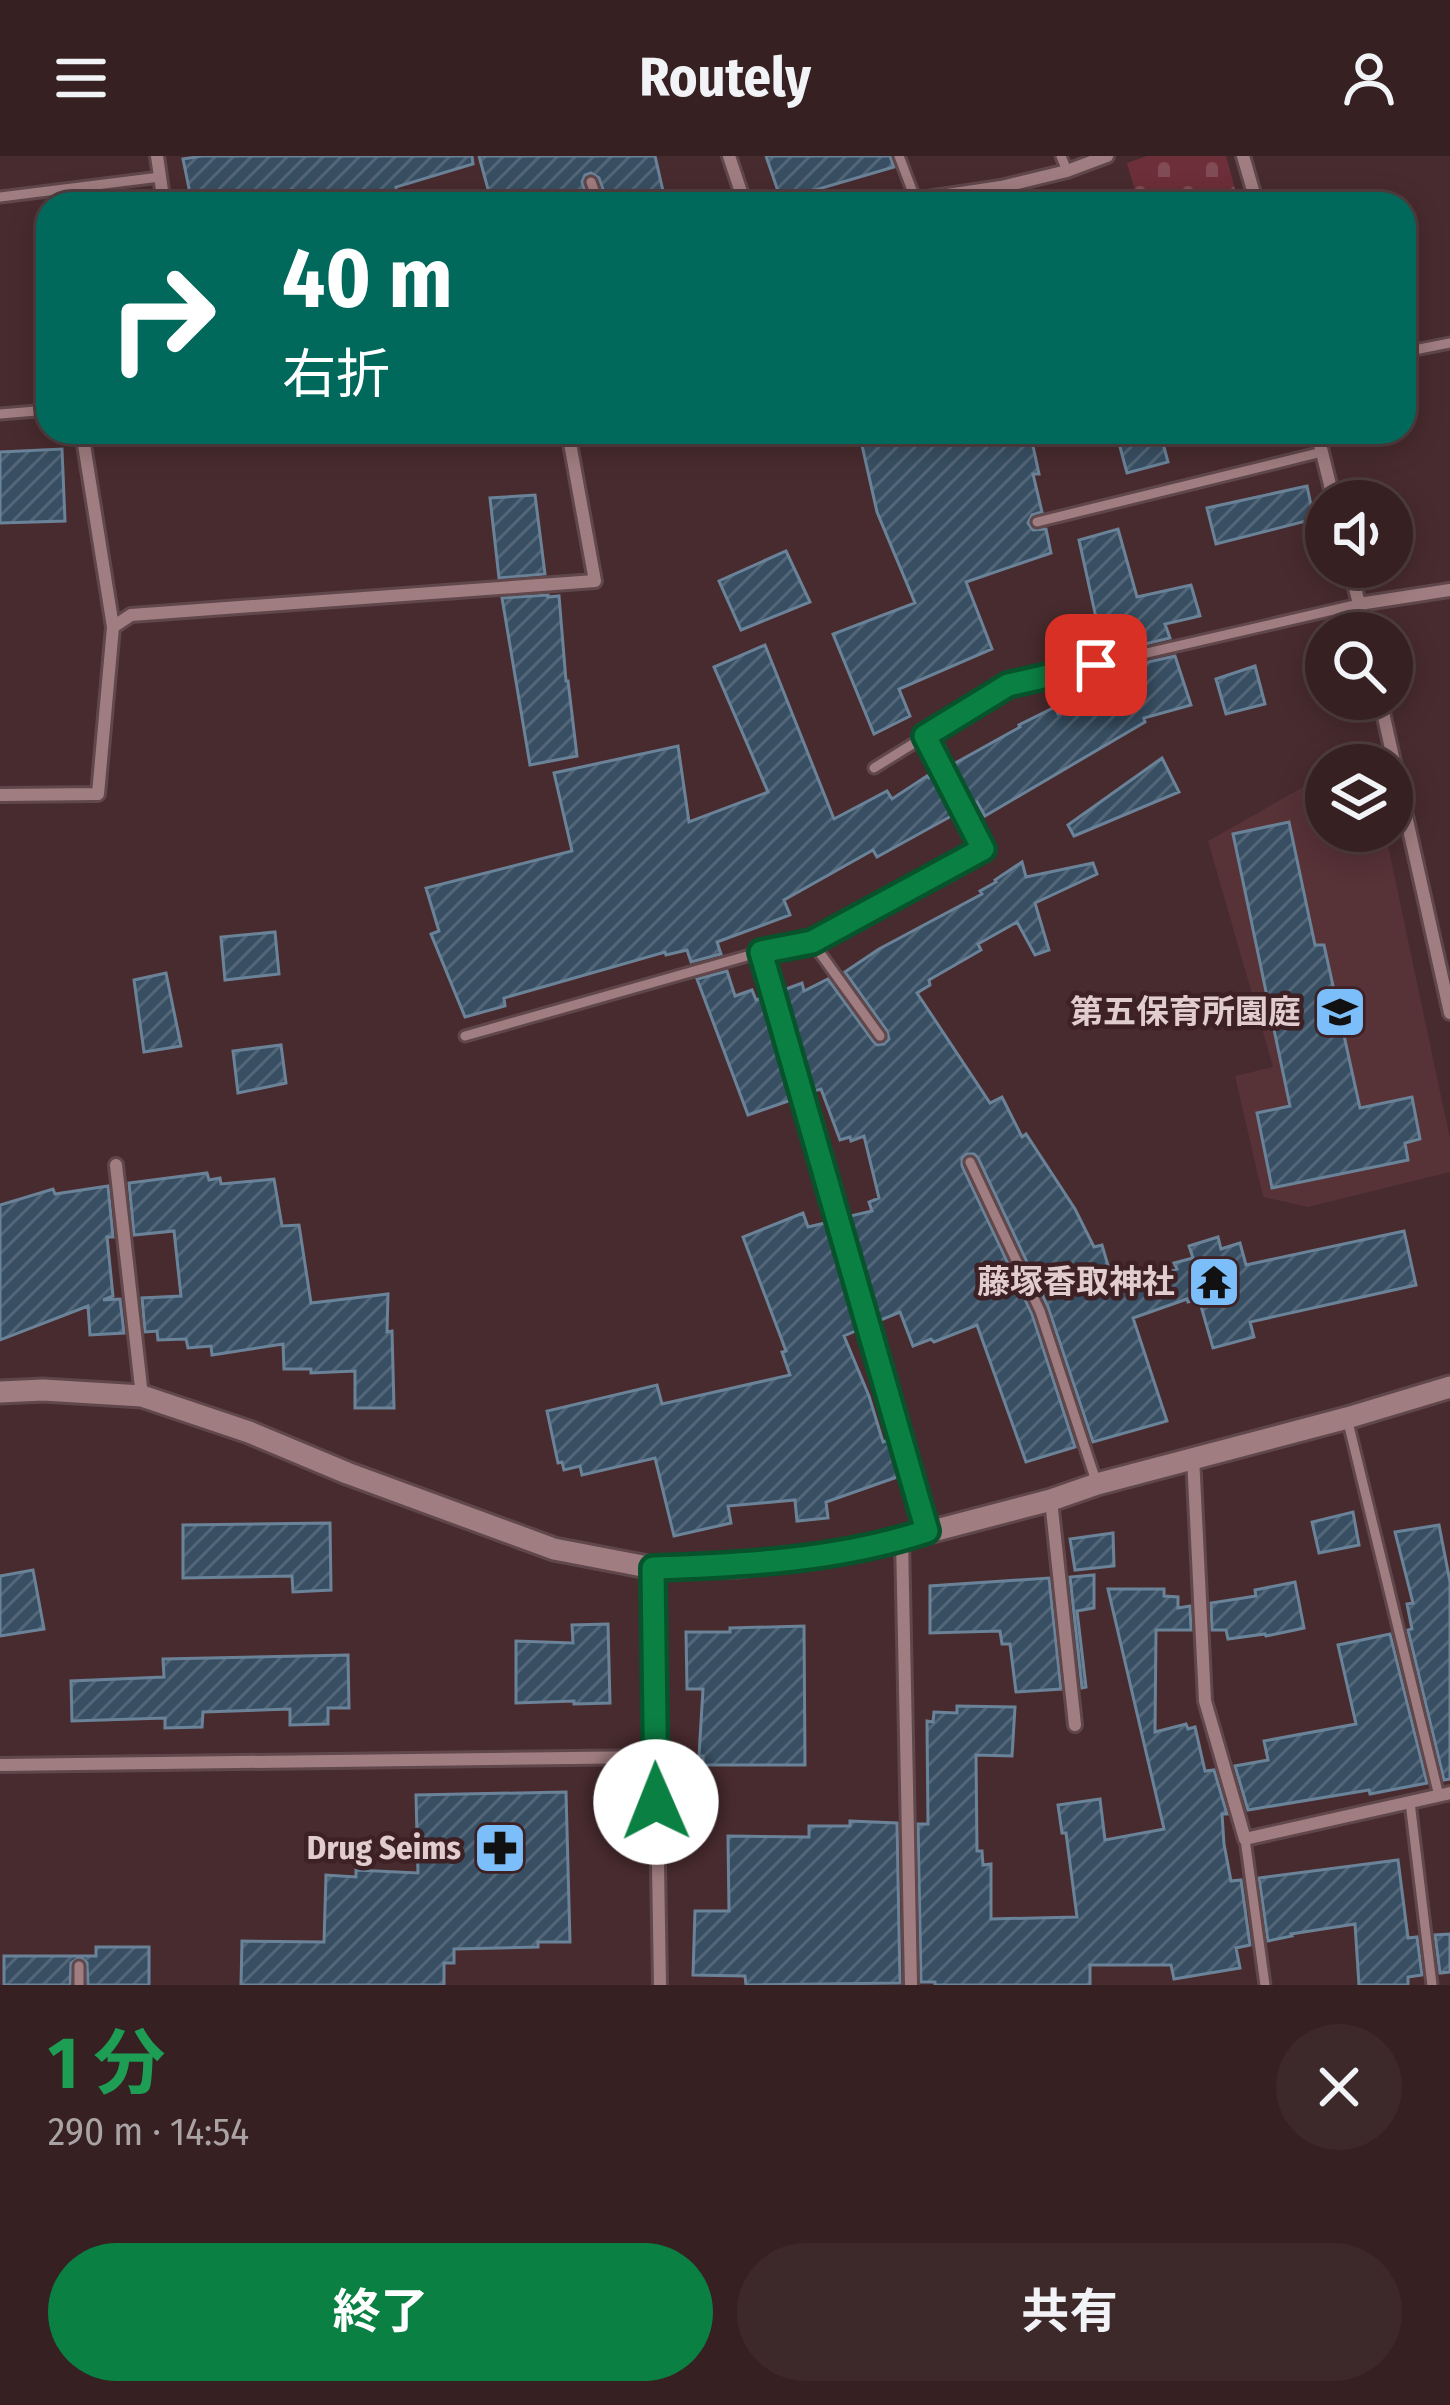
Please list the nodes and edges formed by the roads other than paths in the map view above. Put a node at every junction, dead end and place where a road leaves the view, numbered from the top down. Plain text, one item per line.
1 (158, 156) edge
2 (729, 156) edge
3 (899, 156) edge
4 (1061, 156) edge
5 (1107, 156) edge
6 (1244, 156) edge
7 (1067, 171) junction
8 (160, 177) junction
9 (591, 182) dead end
10 (36, 192) edge
11 (40, 192) edge
12 (162, 192) edge
13 (595, 192) edge
14 (741, 192) edge
15 (913, 192) edge
16 (962, 192) edge
17 (1253, 192) edge
18 (0, 197) edge
19 (1450, 343) edge
20 (1416, 350) edge
21 (36, 411) edge
22 (0, 414) edge
23 (84, 444) edge
24 (570, 444) edge
25 (1320, 444) edge
26 (1322, 452) junction
27 (1329, 480) edge
28 (1037, 522) dead end
29 (1355, 588) edge
30 (1450, 590) edge
31 (1359, 604) junction
32 (1361, 612) edge
33 (113, 627) junction
34 (1385, 720) edge
35 (925, 736) junction
36 (874, 768) dead end
37 (0, 795) edge
38 (812, 942) junction
39 (761, 952) junction
40 (1448, 995) edge
41 (1450, 1013) edge
42 (465, 1036) dead end
43 (880, 1036) dead end
44 (970, 1162) dead end
45 (116, 1165) dead end
46 (1450, 1387) edge
47 (0, 1392) edge
48 (142, 1396) junction
49 (1347, 1418) junction
50 (1193, 1457) junction
51 (1097, 1484) junction
52 (1051, 1500) junction
53 (927, 1531) junction
54 (902, 1539) junction
55 (653, 1568) junction
56 (1075, 1725) dead end
57 (655, 1757) junction
58 (0, 1765) edge
59 (1444, 1794) edge
60 (1410, 1802) junction
61 (1245, 1839) junction
62 (80, 1966) dead end
63 (79, 1985) edge
64 (660, 1985) edge
65 (911, 1985) edge
66 (1265, 1985) edge
67 (1432, 1985) edge

1 - 8 street
2 - 14 street
3 - 15 lane
4 - 7 lane
5 - 7 street
6 - 17 street
7 - 16 street
8 - 11 lane
8 - 12 street
9 - 13 lane
10 - 18 lane
19 - 20 lane
21 - 22 lane
23 - 33 street
24 - 33 street
25 - 26 street
26 - 27 street
26 - 28 lane
29 - 31 street
30 - 31 street
31 - 32 street
31 - 35 lane
33 - 37 street
34 - 40 street
35 - 36 lane
35 - 38 lane
38 - 39 lane
38 - 43 lane
39 - 42 lane
39 - 53 lane
40 - 41 street
44 - 51 lane
45 - 48 street
46 - 49 street
47 - 48 street
48 - 55 street
49 - 50 street
49 - 59 lane
50 - 51 street
50 - 61 street
51 - 52 street
52 - 53 street
52 - 56 street
53 - 54 street
54 - 55 street
54 - 65 street
55 - 57 street
57 - 58 street
57 - 64 street
59 - 60 street
60 - 61 street
60 - 67 lane
61 - 66 lane
62 - 63 lane

